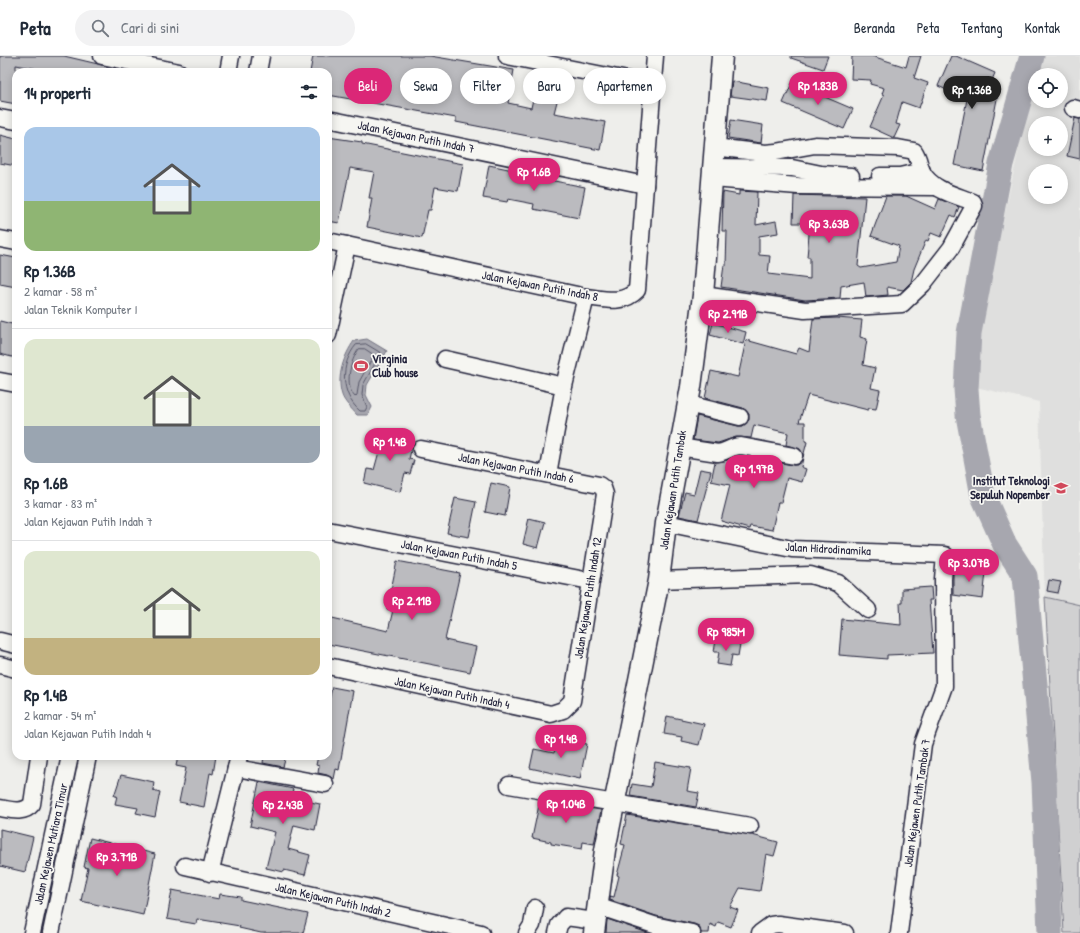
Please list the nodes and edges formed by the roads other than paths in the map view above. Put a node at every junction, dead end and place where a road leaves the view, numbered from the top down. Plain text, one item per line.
1 (102, 56) edge
2 (231, 56) edge
3 (261, 56) edge
4 (507, 56) edge
5 (655, 56) edge
6 (722, 56) edge
7 (160, 68) edge
8 (229, 68) edge
9 (259, 68) edge
10 (654, 68) edge
11 (583, 71) edge
12 (652, 104) edge
13 (0, 118) edge
14 (12, 120) edge
15 (332, 120) edge
16 (790, 149) junction
17 (714, 164) junction
18 (792, 168) junction
19 (922, 171) junction
20 (646, 185) junction
21 (936, 187) junction
22 (0, 239) edge
23 (12, 241) edge
24 (332, 242) edge
25 (347, 245) junction
26 (703, 296) junction
27 (586, 298) junction
28 (332, 316) edge
29 (445, 360) dead end
30 (0, 381) edge
31 (12, 383) edge
32 (564, 386) junction
33 (688, 404) junction
34 (740, 417) dead end
35 (679, 447) junction
36 (421, 448) dead end
37 (794, 456) dead end
38 (548, 474) junction
39 (604, 494) joint
40 (666, 523) junction
41 (332, 531) edge
42 (945, 555) joint
43 (659, 580) junction
44 (590, 581) junction
45 (868, 610) dead end
46 (0, 641) edge
47 (12, 644) edge
48 (0, 665) edge
49 (332, 667) edge
50 (12, 668) edge
51 (572, 701) joint
52 (38, 760) edge
53 (69, 760) edge
54 (87, 760) edge
55 (238, 762) edge
56 (325, 784) dead end
57 (509, 785) dead end
58 (614, 804) junction
59 (0, 808) edge
60 (750, 826) dead end
61 (185, 866) dead end
62 (210, 873) junction
63 (536, 908) dead end
64 (595, 920) edge
65 (32, 933) edge
66 (51, 933) edge
67 (481, 933) edge
68 (527, 933) edge
69 (557, 933) edge
70 (692, 933) edge
71 (760, 933) edge
72 (845, 933) edge
73 (899, 933) edge

1 - 7 street
2 - 8 street
3 - 9 street
4 - 11 street
5 - 10 street, Jalan Kejawan Putih Indah 8
6 - 17 street, Jalan Kejawan Putih Tambak
12 - 20 street, Jalan Kejawan Putih Indah 8
13 - 14 street
15 - 20 street, Jalan Kejawan Putih Indah 7
16 - 17 street
16 - 18 street
16 - 19 street
17 - 18 street
17 - 21 street
17 - 26 street, Jalan Kejawan Putih Tambak
18 - 19 street
19 - 21 street
20 - 27 street, Jalan Kejawan Putih Indah 8
21 - 26 street
22 - 23 street
24 - 25 street, Jalan Kejawan Putih Indah 8
25 - 27 street, Jalan Kejawan Putih Indah 8
25 - 28 street
26 - 33 street, Jalan Kejawan Putih Tambak
27 - 32 street
29 - 32 street
30 - 31 street
32 - 38 street
33 - 34 street
33 - 35 street, Jalan Kejawan Putih Tambak
35 - 37 street
35 - 40 street, Jalan Kejawan Putih Tambak
36 - 38 street, Jalan Kejawan Putih Indah 6
38 - 39 street, Jalan Kejawan Putih Indah 6
39 - 44 street, Jalan Kejawan Putih Indah 12
40 - 42 street, Jalan Hidrodinamika
40 - 43 street, Jalan Kejawan Putih Tambak
41 - 44 street, Jalan Kejawan Putih Indah 5
42 - 73 street, Jalan Kejawen Putih Tambak 7
43 - 45 street
43 - 58 street, Jalan Kejawan Putih Tambak
44 - 51 street, Jalan Kejawan Putih Indah 12
46 - 47 street
48 - 50 street
49 - 51 street, Jalan Kejawan Putih Indah 4
52 - 59 street
53 - 65 street, Jalan Kejawen Mutiara Timur
54 - 66 street, Jalan Kejawen Mutiara Timur
55 - 56 street
55 - 62 street
57 - 58 street
58 - 60 street
58 - 64 street, Jalan Kejawan Putih Tambak
61 - 62 street, Jalan Kejawan Putih Indah 2
62 - 67 street, Jalan Kejawan Putih Indah 2
63 - 68 street
64 - 69 street
64 - 70 street
71 - 72 street

